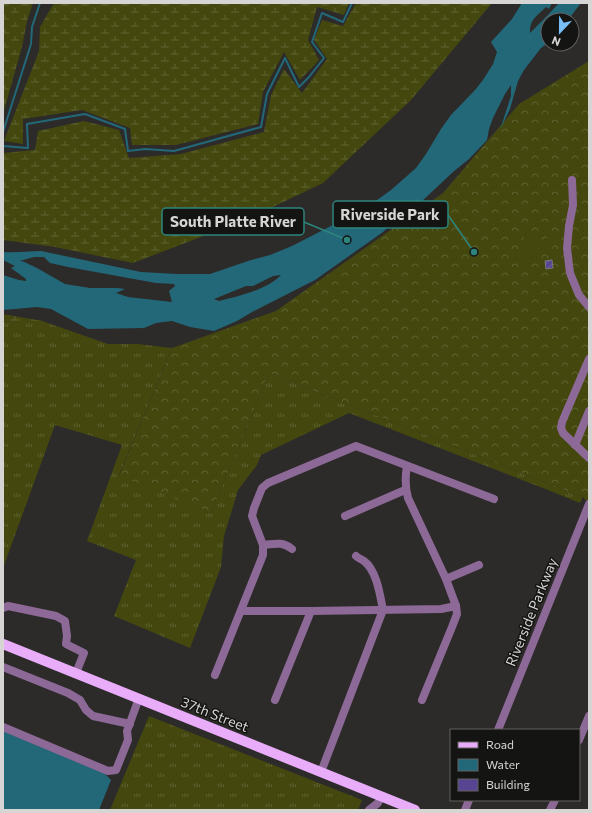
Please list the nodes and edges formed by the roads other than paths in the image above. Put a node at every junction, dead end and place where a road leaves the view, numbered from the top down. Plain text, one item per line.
1 (572, 180) dead end
2 (589, 307) edge
3 (589, 359) edge
4 (589, 411) edge
5 (575, 445) junction
6 (589, 458) edge
7 (407, 466) junction
8 (406, 490) junction
9 (494, 499) dead end
10 (589, 504) edge
11 (345, 516) dead end
12 (263, 545) junction
13 (292, 549) dead end
14 (356, 556) dead end
15 (479, 565) dead end
16 (446, 579) junction
17 (456, 606) junction
18 (3, 608) edge
19 (382, 610) junction
20 (242, 611) junction
21 (311, 611) junction
22 (3, 644) edge
23 (3, 667) edge
24 (76, 673) junction
25 (215, 675) dead end
26 (139, 698) junction
27 (275, 700) dead end
28 (422, 700) dead end
29 (589, 716) edge
30 (130, 724) junction
31 (3, 727) edge
32 (498, 729) edge
33 (580, 738) edge
34 (321, 772) junction
35 (381, 796) junction
36 (369, 810) edge
37 (416, 810) edge

1 - 2 street
3 - 5 street
4 - 5 street
5 - 6 street
7 - 8 street
7 - 9 street
7 - 12 street
8 - 11 street
8 - 16 street
10 - 32 street, Riverside Parkway
12 - 13 street
12 - 20 street
14 - 19 street
15 - 16 street
16 - 17 street
17 - 19 street
17 - 28 street
18 - 24 street
19 - 21 street
19 - 34 street
20 - 21 street
20 - 25 street
21 - 27 street
22 - 24 main road, 37th Street
23 - 30 street
24 - 26 main road, 37th Street
26 - 30 street
26 - 34 main road, 37th Street
29 - 33 street
30 - 31 street
34 - 35 main road, 37th Street
35 - 36 street
35 - 37 main road, 37th Street

